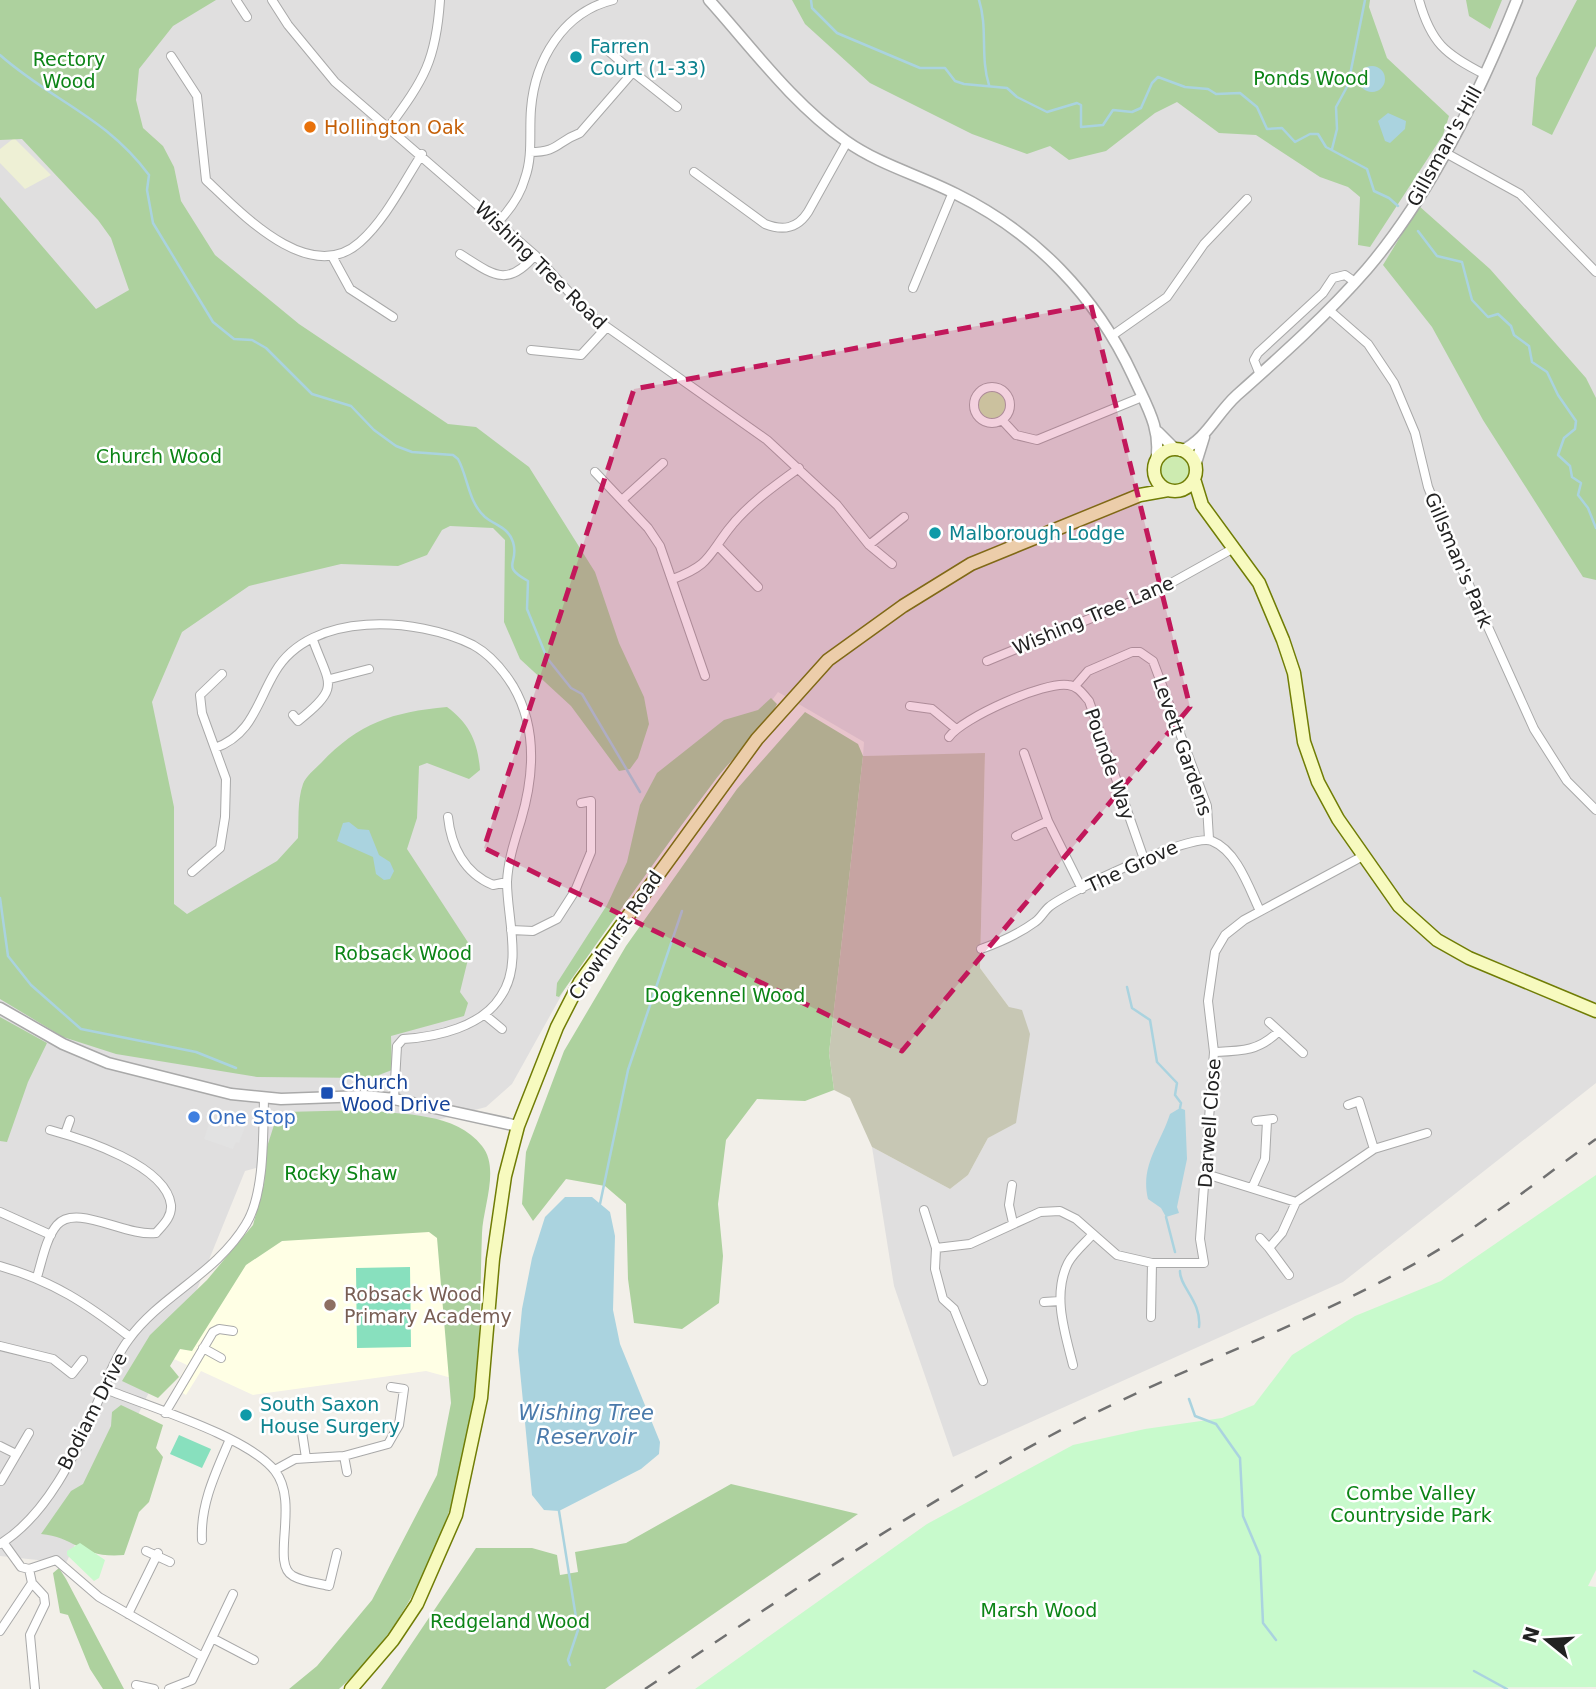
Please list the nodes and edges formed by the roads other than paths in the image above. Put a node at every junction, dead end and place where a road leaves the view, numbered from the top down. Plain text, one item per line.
1 (236, 0) edge
2 (272, 0) edge
3 (440, 0) edge
4 (613, 0) edge
5 (709, 0) edge
6 (1419, 0) edge
7 (1517, 0) edge
8 (247, 16) dead end
9 (606, 50) dead end
10 (171, 56) dead end
11 (633, 72) junction
12 (1484, 74) junction
13 (677, 107) dead end
14 (390, 127) junction
15 (847, 142) junction
16 (530, 152) junction
17 (1444, 152) junction
18 (422, 154) junction
19 (694, 172) dead end
20 (953, 192) junction
21 (1247, 199) dead end
22 (497, 223) junction
23 (460, 254) dead end
24 (535, 254) junction
25 (332, 256) junction
26 (1596, 272) edge
27 (1355, 282) junction
28 (913, 288) dead end
29 (1329, 310) junction
30 (393, 317) dead end
31 (606, 328) junction
32 (1113, 335) junction
33 (531, 350) dead end
34 (1260, 375) junction
35 (1142, 397) junction
36 (1002, 420) junction
37 (1158, 432) junction
38 (1204, 437) junction
39 (1178, 450) junction
40 (663, 463) dead end
41 (1155, 466) junction
42 (799, 468) junction
43 (595, 472) dead end
44 (1195, 472) junction
45 (1173, 491) junction
46 (1140, 495) junction
47 (622, 500) junction
48 (1202, 505) junction
49 (904, 517) dead end
50 (869, 545) junction
51 (719, 547) junction
52 (1234, 548) junction
53 (892, 564) dead end
54 (673, 579) junction
55 (758, 587) dead end
56 (313, 640) junction
57 (987, 661) dead end
58 (369, 669) dead end
59 (222, 674) dead end
60 (705, 676) dead end
61 (330, 679) junction
62 (1075, 687) junction
63 (910, 706) dead end
64 (293, 715) dead end
65 (955, 728) junction
66 (949, 737) dead end
67 (215, 748) junction
68 (1024, 753) dead end
69 (581, 803) dead end
70 (1596, 810) edge
71 (1048, 821) junction
72 (459, 824) dead end
73 (1016, 836) dead end
74 (1209, 839) junction
75 (1363, 856) junction
76 (1144, 859) junction
77 (192, 872) dead end
78 (508, 882) junction
79 (1082, 889) junction
80 (1260, 911) junction
81 (511, 930) junction
82 (981, 949) dead end
83 (0, 1008) edge
84 (1596, 1011) edge
85 (485, 1015) junction
86 (1269, 1022) dead end
87 (502, 1029) dead end
88 (1279, 1031) junction
89 (1214, 1052) junction
90 (1303, 1053) dead end
91 (264, 1098) junction
92 (394, 1099) junction
93 (1348, 1105) dead end
94 (70, 1120) dead end
95 (1256, 1121) dead end
96 (518, 1126) junction
97 (50, 1130) dead end
98 (1427, 1133) dead end
99 (65, 1134) junction
100 (1374, 1149) junction
101 (1206, 1174) junction
102 (1012, 1185) dead end
103 (1252, 1188) junction
104 (1296, 1202) junction
105 (923, 1210) dead end
106 (0, 1212) edge
107 (1013, 1223) junction
108 (1093, 1234) junction
109 (51, 1235) junction
110 (1260, 1238) dead end
111 (936, 1248) junction
112 (1269, 1248) junction
113 (1152, 1263) junction
114 (0, 1266) edge
115 (1289, 1275) dead end
116 (37, 1277) junction
117 (1060, 1301) junction
118 (1044, 1302) dead end
119 (1151, 1317) dead end
120 (233, 1331) dead end
121 (130, 1337) junction
122 (0, 1346) edge
123 (203, 1348) junction
124 (221, 1358) dead end
125 (83, 1360) dead end
126 (975, 1360) junction
127 (963, 1363) dead end
128 (1073, 1365) dead end
129 (983, 1381) dead end
130 (391, 1387) dead end
131 (103, 1388) junction
132 (165, 1413) junction
133 (301, 1425) dead end
134 (29, 1433) dead end
135 (230, 1439) junction
136 (0, 1446) edge
137 (16, 1454) junction
138 (344, 1456) junction
139 (306, 1458) junction
140 (275, 1471) junction
141 (347, 1472) dead end
142 (1, 1481) edge
143 (202, 1541) dead end
144 (2, 1543) edge
145 (146, 1551) dead end
146 (337, 1553) dead end
147 (157, 1555) junction
148 (170, 1562) dead end
149 (29, 1569) junction
150 (32, 1584) junction
151 (233, 1594) dead end
152 (128, 1614) junction
153 (0, 1631) edge
154 (212, 1638) junction
155 (203, 1657) junction
156 (254, 1660) dead end
157 (136, 1685) dead end
158 (173, 1688) edge
159 (35, 1689) edge
160 (155, 1689) edge
161 (351, 1689) edge

1 - 8 street
2 - 14 street, Wishing Tree Road
3 - 14 street
4 - 16 street
5 - 15 street
6 - 12 street
7 - 12 street, Gillsman's Hill
9 - 11 street
10 - 25 street
11 - 13 street
11 - 16 street
12 - 17 street, Gillsman's Hill
14 - 18 street, Wishing Tree Road
15 - 19 street
15 - 20 street
16 - 22 street
17 - 26 street
17 - 27 street, Gillsman's Hill
18 - 22 street, Wishing Tree Road
18 - 25 street
20 - 28 street
20 - 32 street
21 - 32 street
22 - 24 street, Wishing Tree Road
23 - 24 street
24 - 31 street, Wishing Tree Road
25 - 30 street
27 - 29 street, Gillsman's Hill
27 - 34 street
29 - 34 street, Gillsman's Hill
29 - 70 street, Gillsman's Park
31 - 33 street
31 - 42 street, Wishing Tree Road
32 - 35 street
34 - 38 street, Gillsman's Hill
35 - 36 street
35 - 37 street
36 - 36 street
37 - 39 street
37 - 41 street
38 - 39 street, Gillsman's Hill
38 - 44 street
39 - 41 main road
39 - 44 main road
40 - 47 street
41 - 45 main road
41 - 46 main road
42 - 50 street, Wishing Tree Road
42 - 51 street
43 - 47 street
44 - 45 main road
44 - 48 main road
45 - 46 main road, Crowhurst Road
45 - 48 main road
46 - 96 main road, Crowhurst Road
47 - 54 street
48 - 52 main road
49 - 50 street
50 - 53 street, Wishing Tree Road
51 - 54 street
51 - 55 street
52 - 57 street, Wishing Tree Lane
52 - 75 main road
54 - 60 street
56 - 61 street
56 - 67 street
56 - 78 street
58 - 61 street
59 - 67 street
61 - 64 street
62 - 65 street, Pounde Way
62 - 74 street, Levett Gardens
62 - 76 street, Pounde Way
63 - 65 street
65 - 66 street
67 - 77 street
68 - 71 street
69 - 81 street
71 - 73 street
71 - 79 street
72 - 78 street
74 - 76 street, The Grove
74 - 80 street
75 - 80 street, Darwell Close
75 - 84 main road
76 - 79 street, The Grove
78 - 81 street
79 - 82 street, The Grove
80 - 89 street, Darwell Close
81 - 85 street
83 - 91 street
85 - 87 street
85 - 92 street
86 - 88 street
88 - 89 street
88 - 90 street
89 - 101 street, Darwell Close
91 - 92 street
91 - 121 street, Bodiam Drive
92 - 96 street
93 - 100 street
94 - 99 street
95 - 103 street
96 - 161 main road, Crowhurst Road
97 - 99 street
98 - 100 street
99 - 109 street
100 - 104 street
101 - 103 street
101 - 113 street, Darwell Close
102 - 107 street
103 - 104 street
104 - 112 street
105 - 111 street
106 - 109 street
107 - 108 street
107 - 111 street
108 - 113 street
108 - 117 street
109 - 116 street
110 - 112 street
111 - 126 street
112 - 115 street
113 - 119 street
114 - 116 street
116 - 121 street
117 - 118 street
117 - 128 street
120 - 123 street
121 - 131 street, Bodiam Drive
122 - 125 street
123 - 124 street
123 - 132 street
126 - 127 street
126 - 129 street
130 - 138 street
131 - 132 street
131 - 144 street, Bodiam Drive
132 - 135 street
133 - 139 street
134 - 137 street
135 - 140 street
135 - 143 street
136 - 137 street
137 - 142 street
138 - 139 street
138 - 141 street
139 - 140 street
140 - 146 street
144 - 149 street
145 - 147 street
147 - 148 street
147 - 152 street
149 - 150 street
149 - 152 street
150 - 153 street
150 - 159 street
151 - 154 street
152 - 155 street
154 - 155 street
154 - 156 street
155 - 158 street
157 - 160 street

